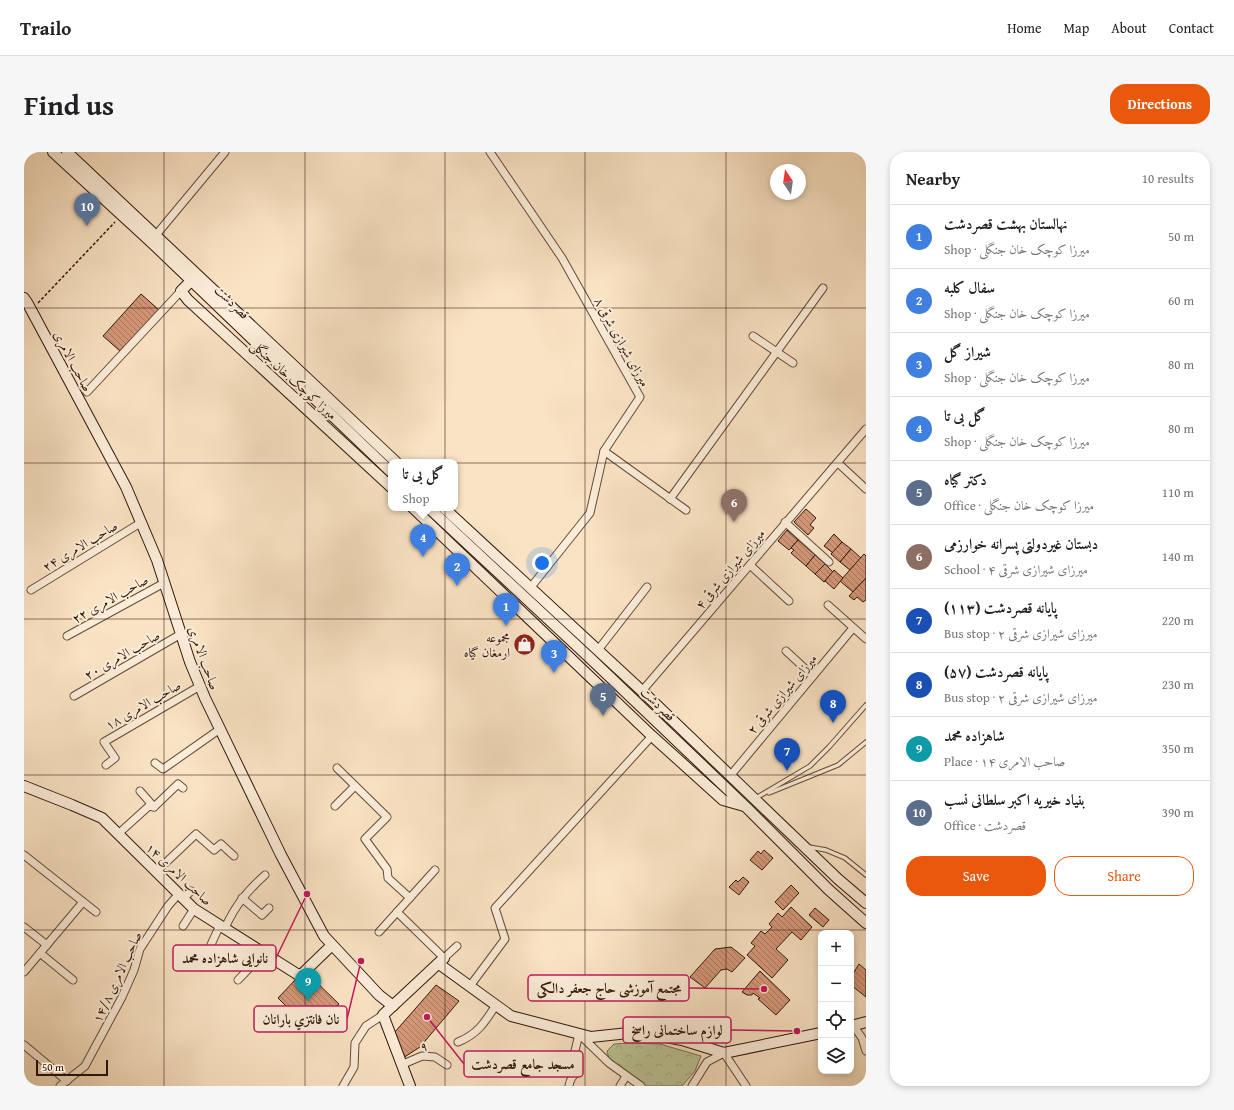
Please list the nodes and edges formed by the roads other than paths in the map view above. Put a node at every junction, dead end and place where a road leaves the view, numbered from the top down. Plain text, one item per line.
1 (53, 152) edge
2 (67, 152) edge
3 (225, 152) edge
4 (490, 152) edge
5 (156, 235) junction
6 (191, 281) junction
7 (823, 288) dead end
8 (181, 291) junction
9 (24, 298) edge
10 (753, 336) dead end
11 (776, 352) junction
12 (793, 363) dead end
13 (86, 392) dead end
14 (866, 429) edge
15 (604, 451) junction
16 (393, 459) edge
17 (838, 464) junction
18 (388, 469) edge
19 (388, 484) edge
20 (866, 489) edge
21 (670, 499) junction
22 (686, 510) dead end
23 (416, 511) edge
24 (432, 511) edge
25 (447, 511) edge
26 (142, 522) junction
27 (785, 522) junction
28 (447, 525) junction
29 (439, 533) junction
30 (829, 562) dead end
31 (750, 565) junction
32 (164, 583) junction
33 (531, 587) junction
34 (647, 587) dead end
35 (31, 590) dead end
36 (789, 601) dead end
37 (828, 605) dead end
38 (853, 628) junction
39 (181, 634) junction
40 (67, 636) dead end
41 (866, 639) edge
42 (598, 650) junction
43 (786, 652) dead end
44 (590, 658) junction
45 (813, 676) junction
46 (200, 686) junction
47 (642, 691) junction
48 (74, 696) dead end
49 (634, 699) junction
50 (866, 705) edge
51 (220, 729) junction
52 (652, 736) junction
53 (866, 742) edge
54 (155, 763) dead end
55 (106, 765) dead end
56 (337, 768) dead end
57 (730, 776) junction
58 (722, 784) junction
59 (24, 786) edge
60 (355, 786) junction
61 (182, 788) dead end
62 (140, 790) dead end
63 (755, 799) junction
64 (335, 806) dead end
65 (154, 807) junction
66 (746, 807) junction
67 (118, 834) junction
68 (804, 847) junction
69 (24, 855) edge
70 (234, 856) dead end
71 (435, 870) dead end
72 (156, 872) junction
73 (866, 875) edge
74 (265, 876) dead end
75 (191, 891) dead end
76 (182, 898) junction
77 (242, 898) junction
78 (410, 898) junction
79 (83, 902) junction
80 (866, 903) edge
81 (269, 908) dead end
82 (194, 909) junction
83 (96, 912) dead end
84 (397, 912) junction
85 (866, 923) edge
86 (183, 926) dead end
87 (24, 927) edge
88 (223, 927) junction
89 (379, 932) dead end
90 (47, 945) junction
91 (332, 945) junction
92 (457, 946) dead end
93 (209, 949) dead end
94 (40, 953) junction
95 (264, 953) junction
96 (442, 961) junction
97 (24, 972) edge
98 (73, 980) dead end
99 (238, 980) dead end
100 (470, 986) junction
101 (496, 1005) junction
102 (392, 1006) junction
103 (382, 1016) junction
104 (866, 1022) edge
105 (854, 1025) edge
106 (854, 1028) edge
107 (579, 1034) junction
108 (818, 1034) edge
109 (458, 1042) dead end
110 (24, 1045) edge
111 (866, 1051) edge
112 (724, 1053) junction
113 (401, 1065) junction
114 (447, 1065) dead end
115 (626, 1076) junction
116 (67, 1081) junction
117 (60, 1086) edge
118 (343, 1086) edge
119 (410, 1086) edge
120 (569, 1086) edge
121 (620, 1086) edge
122 (640, 1086) edge
123 (692, 1086) edge
124 (746, 1086) edge

1 - 6 main road, قصردشت
2 - 5 main road, قصردشت
3 - 5 street
4 - 15 street, ۸ میرزای شیرازی شرقی
5 - 16 main road, قصردشت
6 - 8 main road
6 - 18 main road, قصردشت
7 - 11 street
8 - 13 street
8 - 19 main road, میرزا کوچک خان جنگلی
9 - 26 main road, صاحب الامری
10 - 11 street
11 - 12 street
11 - 21 street
14 - 17 street, ۴ میرزای شیرازی شرقی
15 - 21 street
15 - 33 street, ۸ میرزای شیرازی شرقی
17 - 20 street
17 - 27 street, ۴ میرزای شیرازی شرقی
21 - 22 street
23 - 29 main road
24 - 28 main road, قصردشت
25 - 33 main road, قصردشت
26 - 32 main road, صاحب الامری
26 - 35 street, ۲۴ صاحب الامری
27 - 30 street
27 - 31 street, ۴ میرزای شیرازی شرقی
28 - 29 main road
28 - 44 main road, قصردشت
29 - 52 main road
31 - 36 street
31 - 47 street, ۴ میرزای شیرازی شرقی
32 - 39 main road, صاحب الامری
32 - 40 street, ۲۲ صاحب الامری
33 - 42 main road, قصردشت
34 - 42 street
37 - 38 street
38 - 41 street
38 - 45 street, ۲ میرزای شیرازی شرقی
39 - 46 main road, صاحب الامری
39 - 48 street, ۲۰ صاحب الامری
42 - 44 main road
42 - 47 main road, قصردشت
43 - 45 street
44 - 49 main road, قصردشت
45 - 57 street, ۲ میرزای شیرازی شرقی
46 - 51 main road, صاحب الامری
46 - 55 street, ۱۸ صاحب الامری
47 - 49 main road
47 - 57 main road, قصردشت
49 - 58 main road, قصردشت
50 - 63 lane
51 - 54 street
51 - 91 main road, صاحب الامری
52 - 66 main road
52 - 100 street
53 - 63 lane
56 - 60 street
57 - 58 main road
57 - 63 main road, قصردشت
58 - 66 main road, قصردشت
59 - 67 main road, ۱۴ صاحب الامری
60 - 64 street
60 - 78 street
61 - 65 street
62 - 65 street
63 - 66 main road
63 - 68 main road, قصردشت
65 - 67 street
66 - 85 main road, قصردشت
67 - 72 main road, ۱۴ صاحب الامری
68 - 73 lane
68 - 80 main road, قصردشت
69 - 79 street
70 - 72 street
71 - 78 street
72 - 76 main road, ۱۴ صاحب الامری
74 - 77 street
75 - 76 street, صاحب الامری ۱۴/۸
76 - 82 main road, ۱۴ صاحب الامری
76 - 116 street, صاحب الامری ۱۴/۸
77 - 81 street
77 - 88 street
78 - 84 street
79 - 83 street
79 - 90 street
82 - 86 street
82 - 88 main road, ۱۴ صاحب الامری
84 - 89 street
84 - 96 street
87 - 90 street
88 - 93 street
88 - 95 main road, ۱۴ صاحب الامری
90 - 94 street
91 - 95 main road, ۱۴ صاحب الامری
91 - 102 main road, صاحب الامری
92 - 96 street
94 - 97 street
94 - 98 street
95 - 99 street
96 - 100 main road
96 - 102 main road
100 - 101 main road
101 - 107 main road
101 - 109 street
102 - 103 main road
103 - 113 main road
103 - 118 street
104 - 105 main road
106 - 111 street
107 - 112 main road
107 - 115 street
107 - 120 street
108 - 112 main road
110 - 116 street
112 - 123 street
112 - 124 street
113 - 114 street, ۹
113 - 119 main road
115 - 121 street
115 - 122 street
116 - 117 street, صاحب الامری ۱۴/۸

